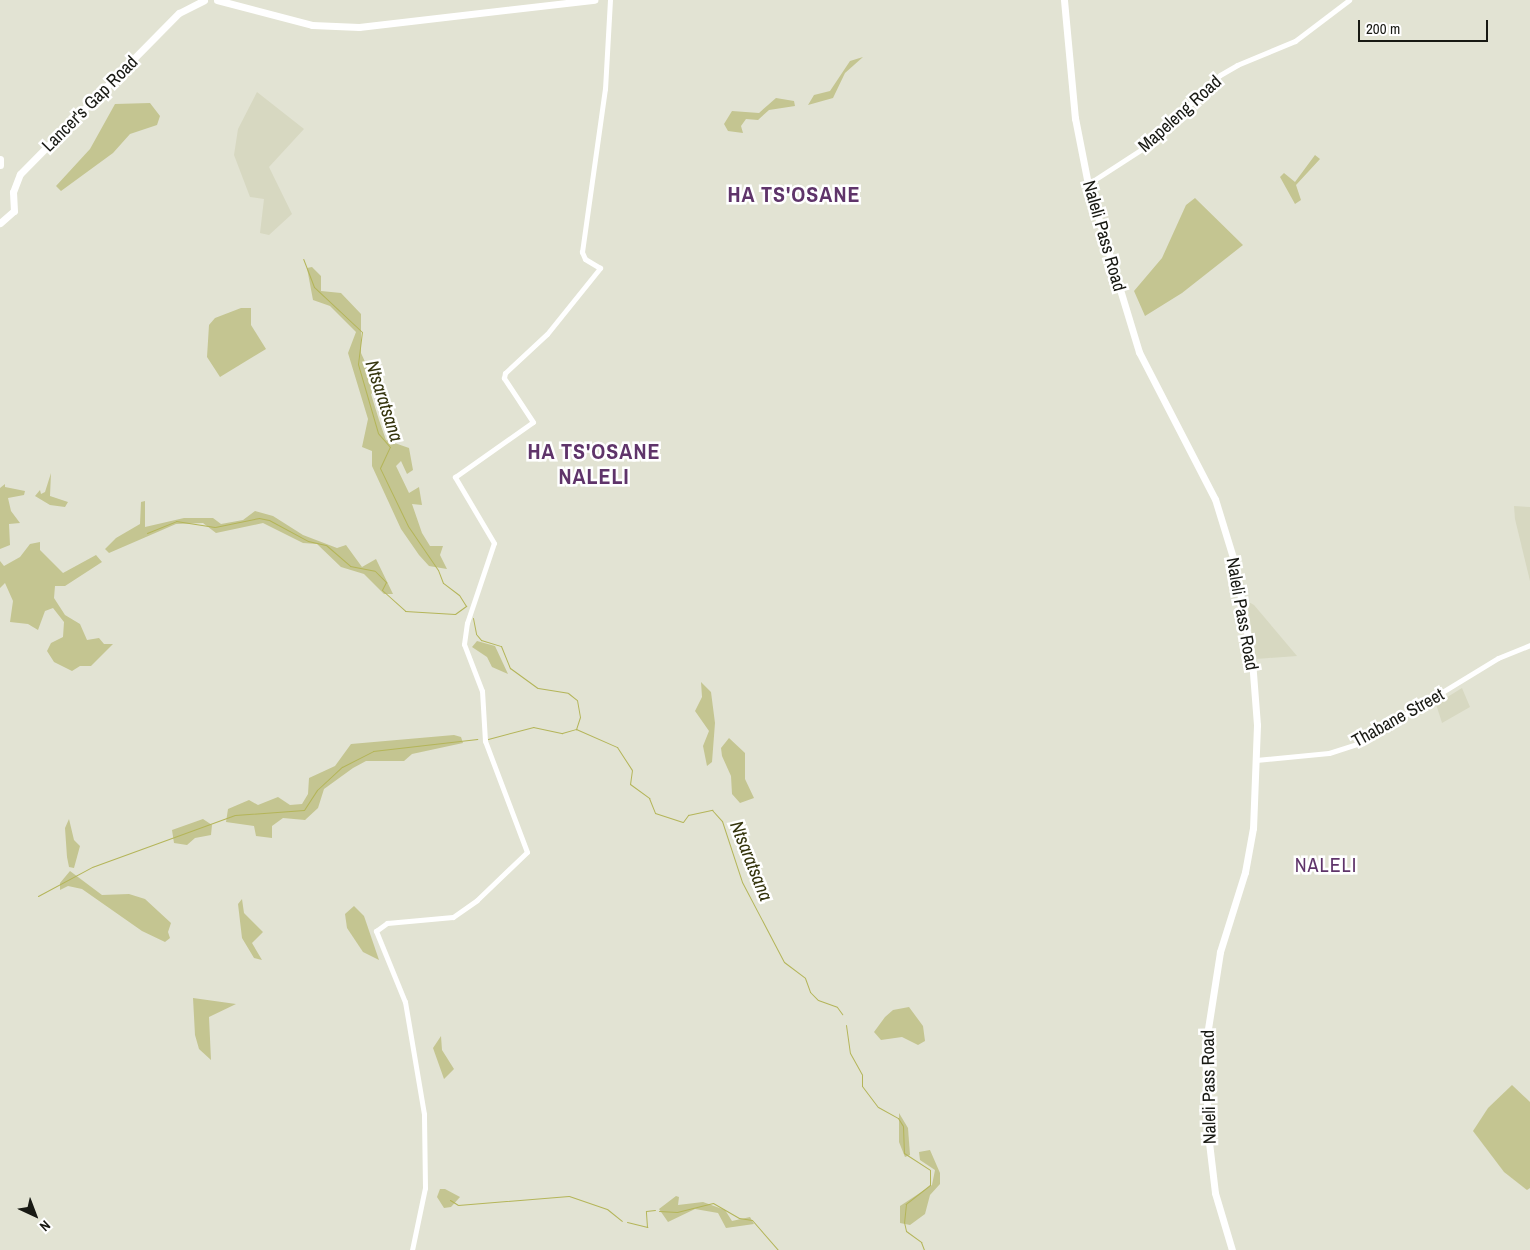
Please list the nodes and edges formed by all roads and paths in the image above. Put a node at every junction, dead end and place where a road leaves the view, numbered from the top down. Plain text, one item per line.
1 (204, 0) edge
2 (217, 0) edge
3 (592, 0) edge
4 (610, 0) edge
5 (1064, 0) edge
6 (1349, 0) edge
7 (0, 159) edge
8 (0, 165) edge
9 (1088, 184) junction
10 (0, 223) edge
11 (1530, 645) edge
12 (1256, 760) junction
13 (412, 1250) edge
14 (1232, 1250) edge

1 - 10 main road, Lancer's Gap Road
2 - 3 main road
4 - 13 street
5 - 9 main road, Naleli Pass Road
6 - 9 street, Mapeleng Road
7 - 8 main road
9 - 12 main road, Naleli Pass Road
11 - 12 street, Thabane Street
12 - 14 main road, Naleli Pass Road

